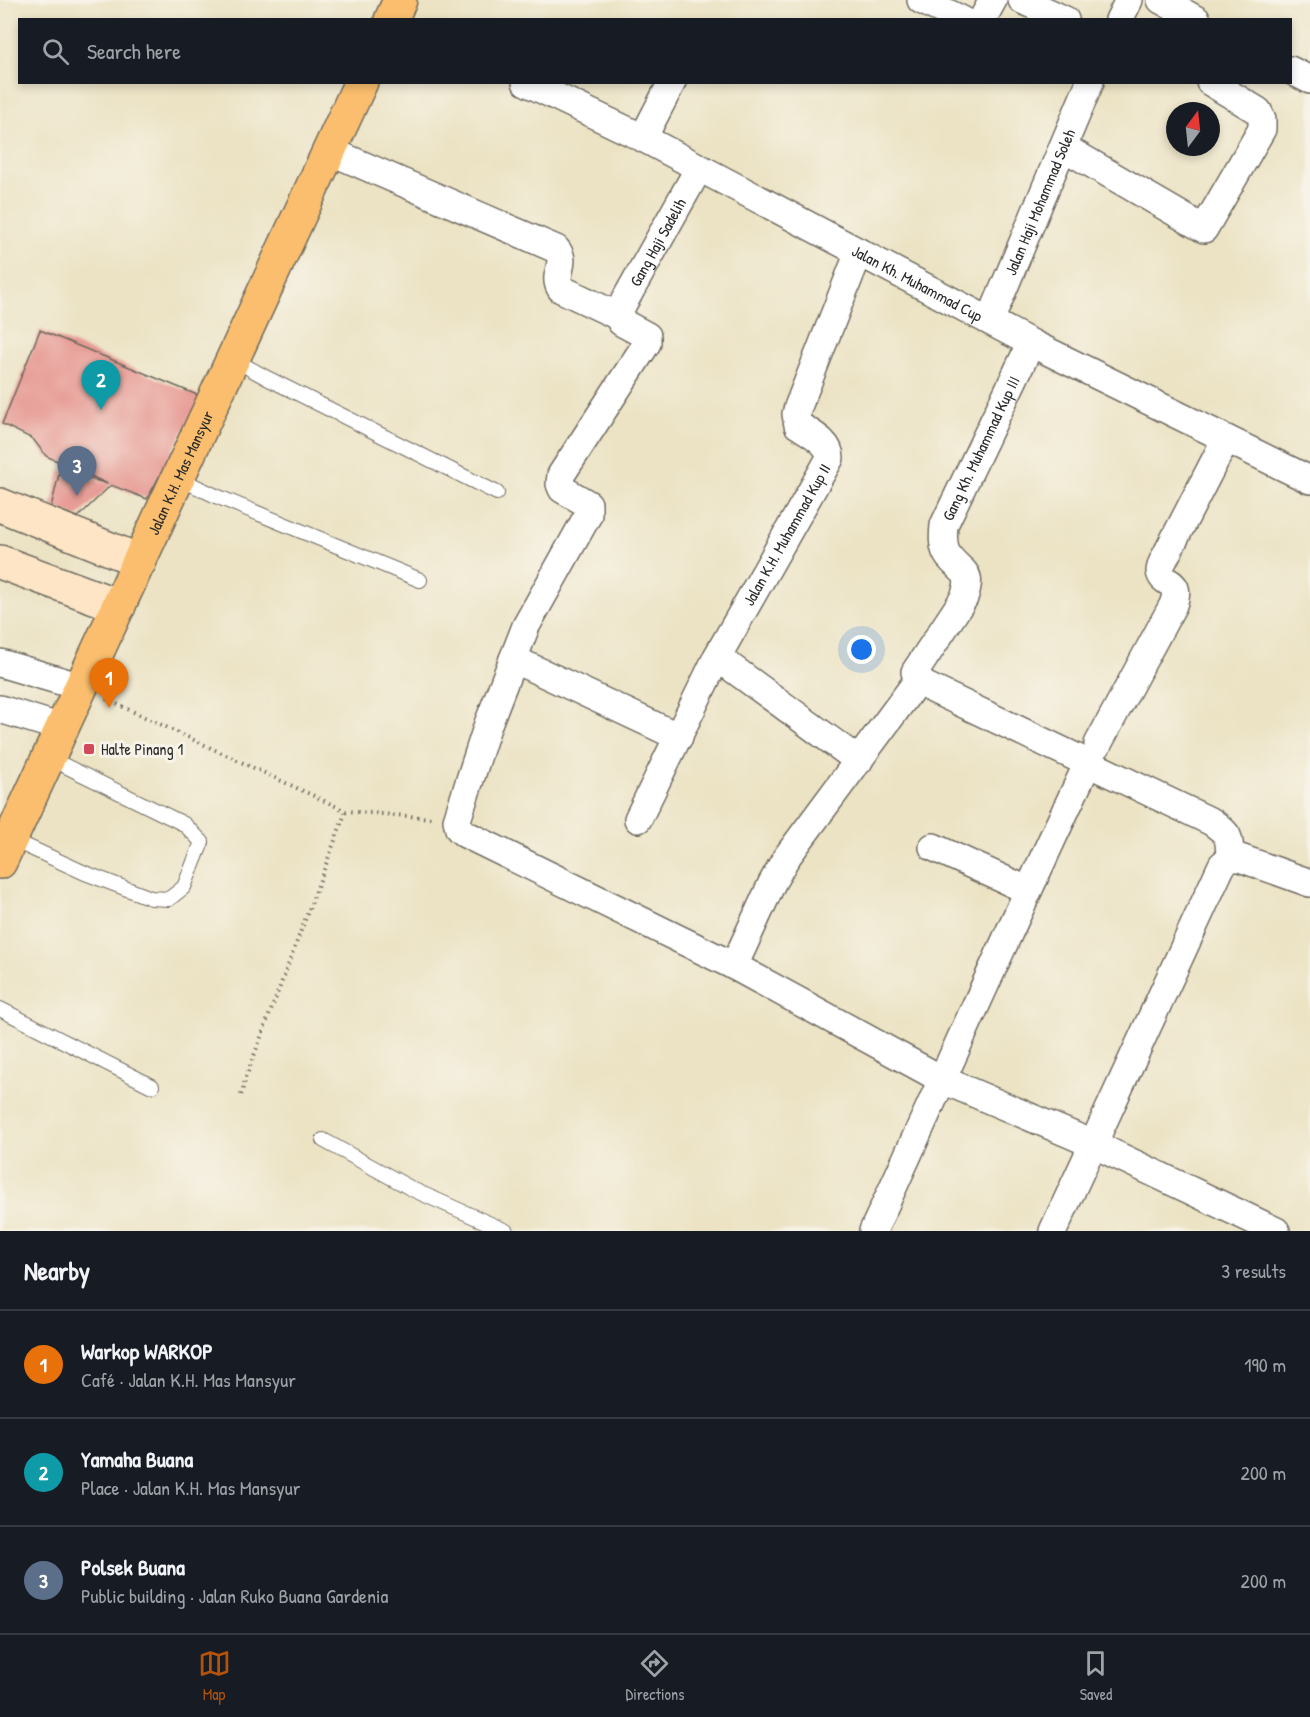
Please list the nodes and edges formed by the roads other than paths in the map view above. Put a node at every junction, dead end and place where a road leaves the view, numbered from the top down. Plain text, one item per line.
1 (921, 0) edge
2 (993, 0) edge
3 (1022, 0) edge
4 (1129, 0) edge
5 (1161, 0) edge
6 (958, 18) edge
7 (983, 18) edge
8 (1061, 18) edge
9 (1120, 18) edge
10 (1193, 18) edge
11 (1292, 71) edge
12 (1310, 80) edge
13 (361, 84) edge
14 (530, 84) edge
15 (671, 84) edge
16 (1089, 84) edge
17 (1213, 84) edge
18 (643, 138) junction
19 (1063, 147) junction
20 (330, 152) junction
21 (699, 168) junction
22 (859, 252) junction
23 (618, 316) junction
24 (990, 321) junction
25 (1031, 343) junction
26 (233, 359) junction
27 (1226, 439) junction
28 (178, 478) junction
29 (1310, 480) edge
30 (497, 493) dead end
31 (0, 505) edge
32 (67, 532) junction
33 (140, 561) junction
34 (0, 562) edge
35 (420, 580) dead end
36 (53, 582) junction
37 (119, 606) junction
38 (717, 657) junction
39 (513, 658) junction
40 (0, 663) edge
41 (918, 680) junction
42 (81, 687) junction
43 (0, 709) edge
44 (62, 728) junction
45 (679, 737) junction
46 (1093, 753) junction
47 (49, 758) junction
48 (860, 760) junction
49 (638, 819) dead end
50 (933, 847) dead end
51 (5, 851) edge
52 (1230, 858) junction
53 (1310, 883) edge
54 (1027, 890) junction
55 (734, 966) junction
56 (0, 1009) edge
57 (943, 1080) junction
58 (152, 1086) dead end
59 (323, 1140) dead end
60 (1093, 1144) junction
61 (506, 1231) edge
62 (873, 1231) edge
63 (1053, 1231) edge
64 (1275, 1231) edge

1 - 6 street
2 - 7 street
3 - 8 street
4 - 9 street
5 - 10 street
11 - 12 street
13 - 20 main road, Jalan K.H. Mas Mansyur
14 - 18 street, Jalan Kh. Muhammad Cup
15 - 18 street
16 - 19 street, Jalan Haji Mohammad Soleh
17 - 19 street
18 - 21 street, Jalan Kh. Muhammad Cup
19 - 24 street, Jalan Haji Mohammad Soleh
20 - 23 street
20 - 26 main road, Jalan K.H. Mas Mansyur
21 - 22 street, Jalan Kh. Muhammad Cup
21 - 23 street, Gang Haji Sadelih
22 - 24 street, Jalan Kh. Muhammad Cup
22 - 38 street, Jalan K.H. Muhammad Kup II
23 - 39 street
24 - 25 street, Jalan Kh. Muhammad Cup
25 - 27 street, Jalan Kh. Muhammad Cup
25 - 41 street, Gang Kh. Muhammad Kup III
26 - 28 main road, Jalan K.H. Mas Mansyur
26 - 30 lane
27 - 29 street, Jalan Kh. Muhammad Cup
27 - 46 street
28 - 33 main road, Jalan K.H. Mas Mansyur
28 - 35 lane
31 - 32 street
32 - 33 street
32 - 36 street
33 - 37 main road, Jalan K.H. Mas Mansyur
34 - 36 street
36 - 37 street
37 - 42 main road, Jalan K.H. Mas Mansyur
38 - 45 street, Jalan K.H. Muhammad Kup II
38 - 48 street
39 - 45 street
39 - 55 street
40 - 42 street
41 - 46 street
41 - 48 street
42 - 44 main road, Jalan K.H. Mas Mansyur
43 - 44 street
44 - 47 main road, Jalan K.H. Mas Mansyur
45 - 49 street, Jalan K.H. Muhammad Kup II
46 - 52 street
46 - 54 street
47 - 51 main road, Jalan K.H. Mas Mansyur
47 - 51 lane
48 - 55 street
50 - 54 street
52 - 53 street
52 - 60 street
54 - 57 street
55 - 57 street
56 - 58 lane
57 - 60 street
57 - 62 street
59 - 61 lane
60 - 63 street
60 - 64 street

